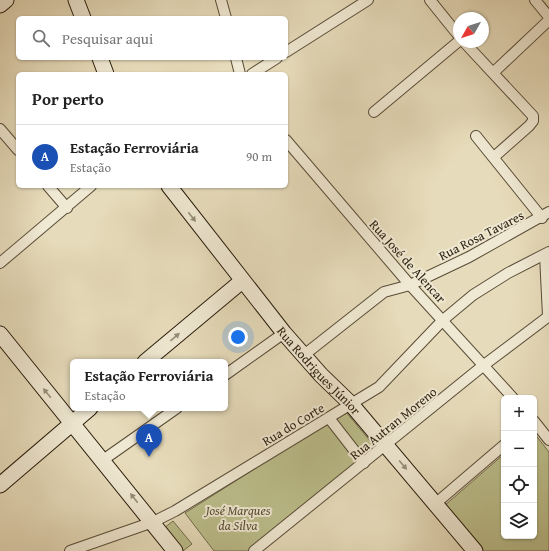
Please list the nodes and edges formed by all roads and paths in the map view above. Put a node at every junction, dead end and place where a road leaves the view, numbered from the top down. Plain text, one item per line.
1 (6, 0) edge
2 (76, 0) edge
3 (222, 0) edge
4 (368, 0) edge
5 (430, 0) edge
6 (535, 0) edge
7 (0, 6) edge
8 (82, 16) edge
9 (226, 16) edge
10 (549, 17) edge
11 (549, 20) edge
12 (453, 29) edge
13 (453, 46) edge
14 (470, 48) edge
15 (288, 51) edge
16 (101, 60) edge
17 (236, 60) edge
18 (274, 60) edge
19 (105, 72) edge
20 (240, 72) edge
21 (255, 72) edge
22 (494, 72) junction
23 (374, 112) dead end
24 (0, 129) edge
25 (476, 136) dead end
26 (288, 142) edge
27 (16, 148) edge
28 (494, 157) junction
29 (50, 188) edge
30 (89, 188) edge
31 (171, 188) edge
32 (67, 208) junction
33 (545, 215) edge
34 (547, 254) edge
35 (0, 263) edge
36 (242, 281) junction
37 (410, 285) junction
38 (549, 316) edge
39 (443, 320) junction
40 (284, 333) junction
41 (0, 334) edge
42 (304, 355) junction
43 (149, 359) edge
44 (484, 365) junction
45 (228, 372) edge
46 (510, 395) edge
47 (352, 404) junction
48 (86, 411) edge
49 (173, 411) edge
50 (329, 418) junction
51 (72, 423) junction
52 (537, 425) edge
53 (549, 440) edge
54 (386, 445) junction
55 (501, 448) edge
56 (103, 460) junction
57 (364, 463) junction
58 (0, 485) edge
59 (435, 504) junction
60 (152, 522) junction
61 (70, 551) edge
62 (176, 551) edge
63 (254, 551) edge
64 (475, 551) edge

1 - 7 main road
2 - 8 main road
3 - 9 street
4 - 15 street
5 - 12 street
6 - 10 street
11 - 22 street
13 - 23 street
14 - 22 street
16 - 19 main road
17 - 20 street
18 - 21 street
22 - 28 street
24 - 27 street
25 - 28 street
26 - 37 street, Rua José de Alencar
28 - 33 street
29 - 32 street
30 - 32 street
31 -> 36 main road, Rua Rodrigues Júnior
32 - 35 street
33 - 37 street, Rua Rosa Tavares
34 - 38 street, Rua do Corte
34 - 39 street, Rua do Corte
36 - 40 main road, Rua Rodrigues Júnior
43 -> 36 main road
37 - 39 street, Rua José de Alencar
37 - 42 street, Rua Rosa Tavares
38 - 44 street, Rua Autran Moreno
39 - 44 street, Rua José de Alencar
39 - 47 street, Rua do Corte
40 - 42 main road, Rua Rodrigues Júnior
40 - 45 street
51 -> 41 main road
42 - 47 main road, Rua Rodrigues Júnior
44 - 46 street, Rua José de Alencar
44 - 54 street, Rua Autran Moreno
47 - 50 street, Rua do Corte
47 - 54 main road, Rua Rodrigues Júnior
48 - 51 main road
49 - 56 street
50 - 57 street
50 - 60 street, Rua do Corte
51 - 56 main road
51 - 58 main road
52 - 53 street
54 - 57 street, Rua Autran Moreno
54 -> 59 main road, Rua Rodrigues Júnior
55 - 59 street
60 -> 56 main road
57 - 63 street, Rua Autran Moreno
59 - 64 main road, Rua Rodrigues Júnior
60 - 61 street, Rua do Corte
60 - 62 main road

